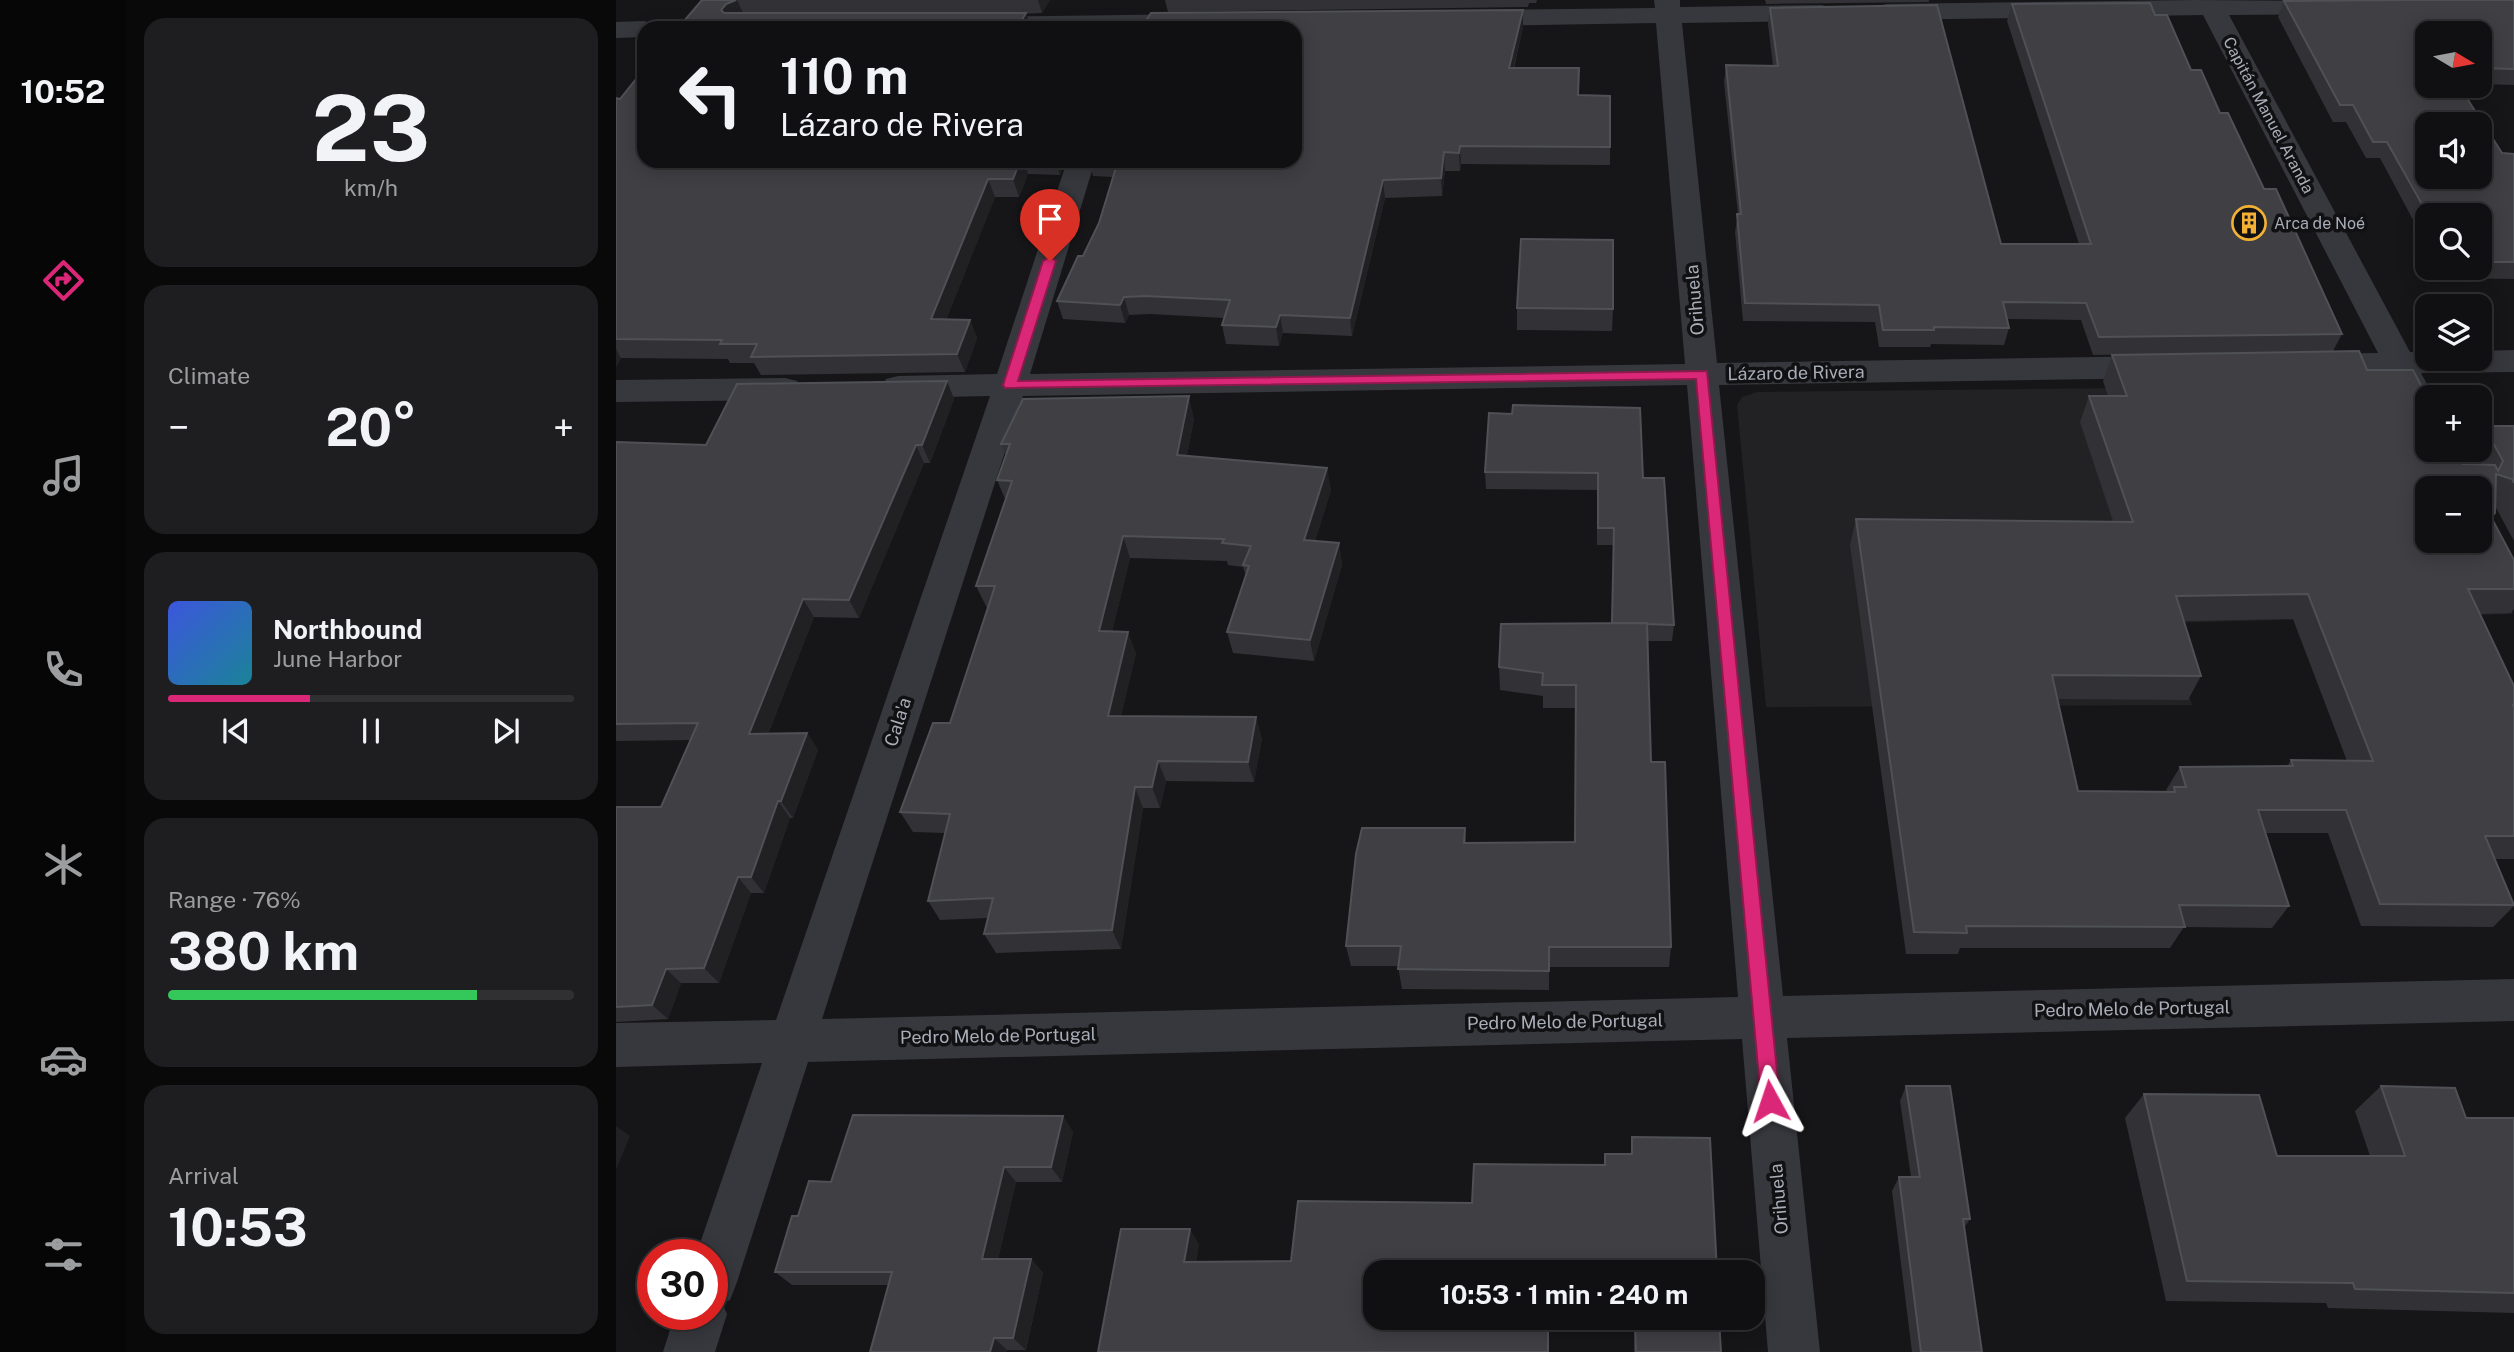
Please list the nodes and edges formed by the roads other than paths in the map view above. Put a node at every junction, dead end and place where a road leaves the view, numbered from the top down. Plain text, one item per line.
1 (2211, 4) edge
2 (2363, 6) edge
3 (1668, 8) edge
4 (1127, 17) edge
5 (1446, 19) edge
6 (1038, 21) edge
7 (1204, 21) edge
8 (637, 29) edge
9 (616, 30) edge
10 (1079, 168) edge
11 (2514, 361) edge
12 (2400, 363) junction
13 (2288, 365) edge
14 (2191, 367) edge
15 (1702, 374) junction
16 (1010, 385) junction
17 (874, 387) edge
18 (820, 388) edge
19 (616, 391) edge
20 (2415, 392) edge
21 (2514, 1000) edge
22 (1763, 1018) junction
23 (792, 1041) junction
24 (616, 1045) edge
25 (726, 1239) edge
26 (696, 1330) edge
27 (689, 1352) edge
28 (1794, 1352) edge

1 - 2 street
1 - 3 street
1 - 12 street, Capitán Manuel Aranda
3 - 5 street
3 - 15 street, Orihuela
4 - 6 street
4 - 7 street
8 - 9 street
10 - 16 street, Cala'a
11 - 12 street
12 - 13 street
12 - 20 street, Capitán Manuel Aranda
14 - 15 street, Lázaro de Rivera
15 - 16 street, Lázaro de Rivera
15 - 22 street, Orihuela
16 - 17 street, Lázaro de Rivera
16 - 23 street, Cala'a
18 - 19 street
21 - 22 street, Pedro Melo de Portugal
22 - 23 street, Pedro Melo de Portugal
22 - 28 street, Orihuela
23 - 24 street, Pedro Melo de Portugal
23 - 25 street, Cala'a
26 - 27 street

